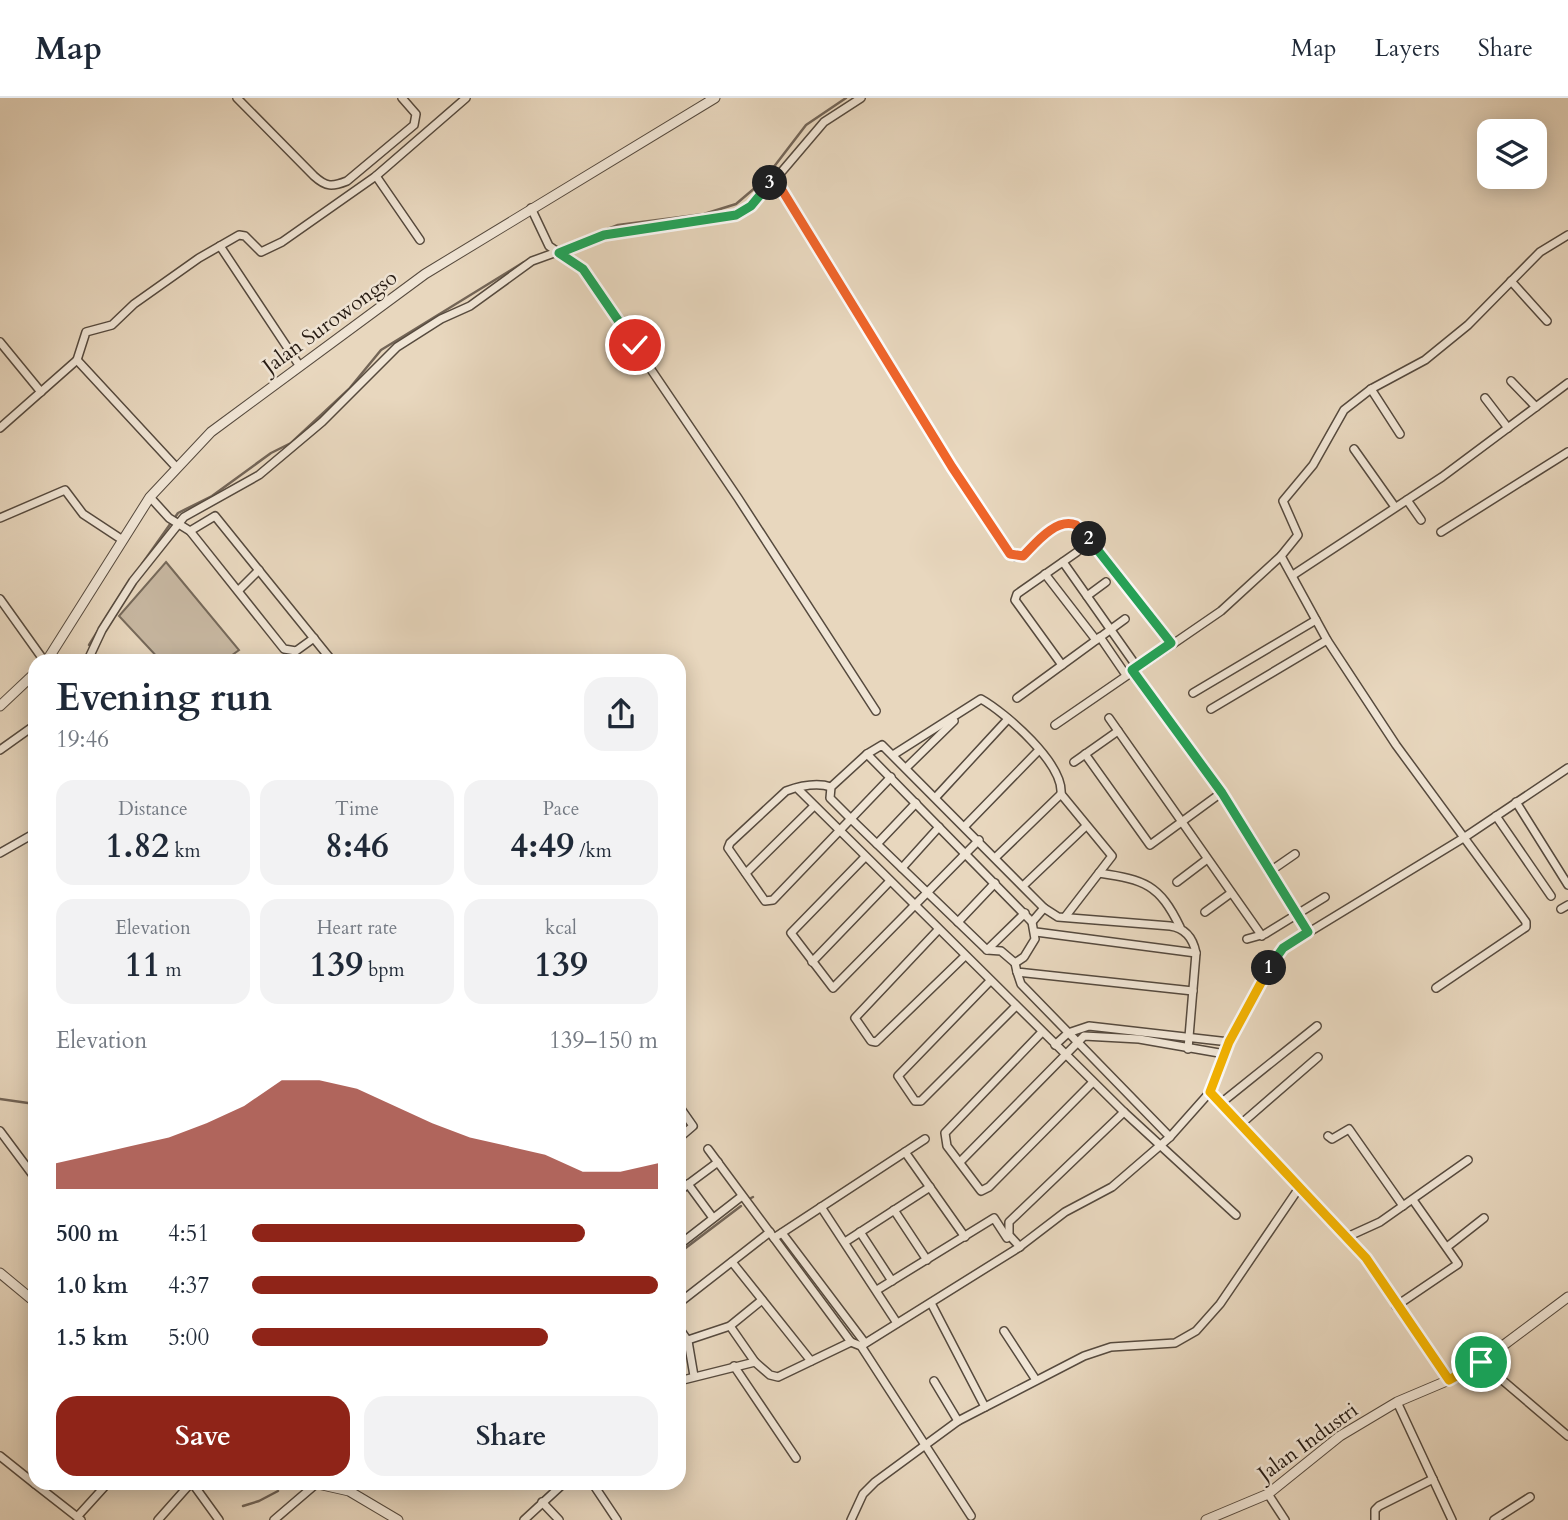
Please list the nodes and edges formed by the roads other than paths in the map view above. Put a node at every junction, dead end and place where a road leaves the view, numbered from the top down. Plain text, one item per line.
1 (237, 98) edge
2 (402, 98) edge
3 (466, 98) edge
4 (715, 98) edge
5 (861, 98) edge
6 (376, 176) junction
7 (776, 179) junction
8 (531, 208) junction
9 (1568, 235) edge
10 (420, 240) dead end
11 (220, 246) junction
12 (554, 250) junction
13 (1511, 281) junction
14 (1546, 321) dead end
15 (0, 342) edge
16 (77, 360) junction
17 (299, 365) junction
18 (1511, 381) dead end
19 (1568, 383) edge
20 (1371, 389) junction
21 (41, 392) junction
22 (1485, 398) dead end
23 (1536, 407) junction
24 (0, 428) edge
25 (1508, 428) junction
26 (1400, 434) dead end
27 (1354, 449) dead end
28 (1568, 452) edge
29 (176, 467) junction
30 (150, 497) junction
31 (1407, 500) junction
32 (1395, 507) junction
33 (0, 518) edge
34 (1421, 520) dead end
35 (174, 522) junction
36 (190, 531) junction
37 (1441, 532) dead end
38 (121, 540) junction
39 (1077, 552) dead end
40 (1281, 556) junction
41 (1063, 562) junction
42 (259, 570) junction
43 (1045, 574) junction
44 (1293, 575) junction
45 (1106, 582) dead end
46 (239, 590) junction
47 (1087, 596) junction
48 (0, 600) edge
49 (1125, 619) dead end
50 (1315, 620) junction
51 (1111, 629) junction
52 (314, 638) junction
53 (1098, 638) junction
54 (1327, 640) junction
55 (1171, 643) junction
56 (40, 654) edge
57 (51, 654) edge
58 (91, 654) edge
59 (326, 654) edge
60 (1062, 665) junction
61 (1132, 671) junction
62 (28, 680) edge
63 (1193, 693) dead end
64 (1017, 698) dead end
65 (0, 706) edge
66 (1211, 709) dead end
67 (876, 711) dead end
68 (962, 713) junction
69 (1109, 718) dead end
70 (1009, 719) junction
71 (1055, 725) dead end
72 (28, 730) edge
73 (1118, 731) junction
74 (0, 750) edge
75 (1039, 750) junction
76 (866, 754) junction
77 (1085, 754) junction
78 (893, 755) junction
79 (1074, 762) dead end
80 (907, 767) junction
81 (1568, 768) edge
82 (891, 777) junction
83 (831, 787) junction
84 (799, 790) junction
85 (1222, 793) junction
86 (1061, 794) junction
87 (936, 797) junction
88 (1516, 802) junction
89 (916, 803) junction
90 (814, 806) junction
91 (1496, 816) junction
92 (851, 819) junction
93 (1182, 822) junction
94 (1086, 825) junction
95 (965, 826) junction
96 (939, 827) junction
97 (840, 832) junction
98 (28, 837) edge
99 (1465, 838) junction
100 (979, 840) junction
101 (877, 844) junction
102 (0, 853) edge
103 (966, 853) junction
104 (1296, 855) dead end
105 (865, 857) junction
106 (996, 857) junction
107 (1206, 860) junction
108 (902, 868) junction
109 (1269, 872) junction
110 (746, 873) junction
111 (1099, 873) junction
112 (890, 881) junction
113 (1177, 882) dead end
114 (995, 883) junction
115 (1024, 885) junction
116 (1568, 885) edge
117 (928, 893) junction
118 (1231, 893) junction
119 (1551, 896) dead end
120 (1325, 897) dead end
121 (916, 907) junction
122 (1044, 908) junction
123 (1205, 912) dead end
124 (1026, 913) junction
125 (1295, 914) junction
126 (1065, 917) junction
127 (958, 922) junction
128 (1032, 922) junction
129 (1180, 927) junction
130 (939, 930) junction
131 (1308, 932) junction
132 (1036, 933) junction
133 (1262, 936) junction
134 (1247, 939) dead end
135 (987, 950) junction
136 (1196, 953) junction
137 (965, 956) junction
138 (812, 962) junction
139 (1016, 963) junction
140 (1017, 972) junction
141 (990, 981) junction
142 (1436, 988) dead end
143 (1193, 991) junction
144 (1016, 1006) junction
145 (1317, 1026) dead end
146 (1042, 1032) junction
147 (1068, 1033) junction
148 (1189, 1037) junction
149 (1076, 1041) junction
150 (1229, 1042) junction
151 (1055, 1045) junction
152 (1188, 1049) junction
153 (1065, 1054) junction
154 (1225, 1054) junction
155 (1318, 1057) dead end
156 (1093, 1082) junction
157 (1210, 1092) junction
158 (1221, 1103) junction
159 (1124, 1112) junction
160 (686, 1116) edge
161 (1242, 1123) junction
162 (0, 1131) edge
163 (686, 1132) edge
164 (1328, 1136) dead end
165 (1170, 1137) junction
166 (925, 1139) dead end
167 (1159, 1145) junction
168 (708, 1149) dead end
169 (905, 1152) junction
170 (1468, 1160) dead end
171 (718, 1162) junction
172 (960, 1162) junction
173 (28, 1169) edge
174 (688, 1184) joint
175 (930, 1187) junction
176 (1299, 1188) junction
177 (742, 1196) junction
178 (1413, 1199) junction
179 (1403, 1206) junction
180 (821, 1208) junction
181 (894, 1210) junction
182 (1236, 1215) dead end
183 (713, 1218) junction
184 (1484, 1218) dead end
185 (860, 1232) junction
186 (782, 1233) junction
187 (772, 1235) junction
188 (965, 1237) junction
189 (1347, 1237) junction
190 (686, 1239) edge
191 (845, 1242) junction
192 (1447, 1247) junction
193 (1018, 1249) junction
194 (927, 1260) junction
195 (732, 1262) junction
196 (0, 1273) edge
197 (892, 1281) junction
198 (877, 1290) junction
199 (28, 1296) edge
200 (1568, 1297) edge
201 (686, 1298) edge
202 (762, 1300) junction
203 (931, 1303) junction
204 (1396, 1306) junction
205 (897, 1323) junction
206 (730, 1326) junction
207 (1004, 1331) dead end
208 (686, 1337) edge
209 (688, 1340) junction
210 (851, 1342) junction
211 (863, 1345) junction
212 (811, 1361) junction
213 (755, 1362) junction
214 (1481, 1362) junction
215 (734, 1366) junction
216 (694, 1376) junction
217 (686, 1379) edge
218 (1036, 1380) junction
219 (1449, 1380) junction
220 (934, 1381) dead end
221 (1397, 1402) junction
222 (985, 1407) junction
223 (958, 1421) junction
224 (1568, 1436) edge
225 (924, 1443) junction
226 (0, 1456) edge
227 (796, 1458) dead end
228 (28, 1477) edge
229 (1433, 1479) junction
230 (44, 1490) edge
231 (102, 1490) edge
232 (185, 1490) edge
233 (196, 1490) edge
234 (310, 1490) edge
235 (344, 1490) edge
236 (556, 1490) edge
237 (597, 1490) edge
238 (1268, 1494) junction
239 (1530, 1497) dead end
240 (542, 1502) junction
241 (164, 1512) junction
242 (971, 1516) dead end
243 (392, 1518) edge
244 (79, 1519) edge
245 (158, 1520) edge
246 (171, 1520) edge
247 (219, 1520) edge
248 (274, 1520) edge
249 (524, 1520) edge
250 (559, 1520) edge
251 (617, 1520) edge
252 (851, 1520) edge
253 (1206, 1520) edge
254 (1285, 1520) edge
255 (1375, 1520) edge
256 (1452, 1520) edge
257 (1494, 1520) edge

1 - 2 street
3 - 6 street
4 - 8 street, Jalan Surowongso
5 - 7 street
6 - 10 street
6 - 11 street
7 - 12 street
7 - 55 street
8 - 12 street
8 - 17 street, Jalan Surowongso
9 - 13 street
11 - 16 street
11 - 17 street
12 - 35 street
12 - 67 street
13 - 14 street
13 - 20 street
15 - 21 street
16 - 21 street
16 - 29 street
17 - 29 street, Jalan Surowongso
18 - 23 street
19 - 23 street
20 - 26 street
20 - 40 street
21 - 24 street
22 - 25 street
23 - 25 street
25 - 31 street
27 - 32 street
28 - 37 street
29 - 30 street, Jalan Surowongso
30 - 35 street
30 - 38 street, Jalan Surowongso
31 - 32 street
31 - 34 street
32 - 44 street
33 - 38 street
35 - 36 street
35 - 58 street
36 - 42 street
36 - 46 street
38 - 57 street, Jalan Surowongso
39 - 41 street
40 - 44 street
40 - 55 street
41 - 43 street
41 - 47 street
42 - 46 street
42 - 52 street
43 - 53 street
43 - 60 street
44 - 50 street
45 - 47 street
46 - 52 street
47 - 51 street
48 - 56 street
49 - 51 street
50 - 54 street
50 - 63 street
51 - 53 street
51 - 61 street
52 - 59 street
53 - 60 street
53 - 61 street
54 - 66 street
54 - 99 street
55 - 61 street
60 - 64 street
61 - 71 street
61 - 85 street
62 - 65 street
68 - 70 street
68 - 78 street
68 - 80 street
69 - 73 street
70 - 75 street
70 - 87 street
72 - 74 street
73 - 77 street
73 - 93 street
75 - 86 street
75 - 95 street
76 - 78 street
76 - 82 street
76 - 83 street
77 - 79 street
77 - 93 street
78 - 80 street
80 - 87 street
81 - 88 street
82 - 89 street
82 - 92 street
83 - 84 street
83 - 92 street
84 - 90 street
84 - 110 street
85 - 93 street
85 - 109 street
86 - 94 street
86 - 106 street
87 - 95 street
88 - 91 street
88 - 116 street
89 - 96 street
89 - 101 street
90 - 97 street
90 - 110 street
91 - 99 street
91 - 119 street
92 - 97 street
92 - 101 street
93 - 107 street
94 - 111 street
94 - 115 street
95 - 100 street
96 - 103 street
96 - 108 street
97 - 105 street
97 - 110 street
98 - 102 street
99 - 131 street
99 - 142 street
100 - 103 street
100 - 106 street
101 - 108 street
103 - 114 street
103 - 117 street
104 - 109 street
105 - 112 street
105 - 138 street
106 - 115 street
107 - 113 street
107 - 118 street
108 - 117 street
109 - 125 street
111 - 126 street
111 - 129 street
112 - 121 street
112 - 138 street
114 - 124 street
114 - 127 street
115 - 122 street
117 - 121 street
117 - 127 street
118 - 123 street
118 - 133 street
120 - 125 street
121 - 130 street
121 - 138 street
122 - 126 street
122 - 128 street
124 - 128 street
124 - 135 street
125 - 131 street
125 - 133 street
126 - 129 street
127 - 135 street
128 - 132 street
129 - 136 street
130 - 137 street
130 - 137 street
131 - 150 street
132 - 136 street
132 - 139 street
133 - 134 street
135 - 139 street
136 - 143 street
137 - 141 street
139 - 140 street
140 - 143 street
140 - 147 street
141 - 144 street
141 - 144 street
143 - 148 street
144 - 146 street
145 - 158 street
146 - 151 street
146 - 172 street
147 - 148 street
147 - 149 street
147 - 151 street
148 - 150 street
148 - 152 street
149 - 152 street
149 - 153 street
149 - 165 street
150 - 154 street
151 - 153 street
152 - 154 street
153 - 156 street
153 - 172 street
154 - 157 street
155 - 161 street
156 - 159 street
156 - 172 street
157 - 158 street
157 - 165 street
158 - 161 street
159 - 167 street
159 - 193 street
160 - 163 street
161 - 176 street
162 - 173 street
164 - 179 street
165 - 167 street
166 - 169 street
167 - 182 street
167 - 193 street
168 - 171 street
169 - 175 street
169 - 180 street
170 - 178 street
171 - 174 street
171 - 177 street
174 - 183 street
175 - 181 street
175 - 188 street
176 - 189 street
176 - 218 street
177 - 183 street
177 - 187 street
178 - 179 street
178 - 192 street
179 - 189 street
180 - 186 street
180 - 191 street
181 - 185 street
181 - 194 street
183 - 190 street
184 - 192 street
185 - 191 street
185 - 197 street
186 - 187 street
186 - 211 street
187 - 195 street
187 - 210 street
188 - 193 street
188 - 194 street
189 - 204 street
191 - 198 street
192 - 204 street
193 - 203 street
194 - 197 street
195 - 201 street
195 - 202 street
196 - 199 street
197 - 198 street
198 - 205 street
200 - 214 street, Jalan Industri
202 - 206 street
202 - 212 street
203 - 205 street
203 - 222 street
204 - 219 street
205 - 211 street
206 - 209 street
206 - 213 street
207 - 218 street
208 - 209 street
209 - 216 street
210 - 211 street
210 - 212 street
211 - 225 street
212 - 213 street
213 - 215 street
214 - 219 street, Jalan Industri
214 - 224 street
215 - 216 street
215 - 227 street
216 - 217 street
218 - 222 street
219 - 221 street, Jalan Industri
220 - 223 street
221 - 229 street
221 - 238 street, Jalan Industri
222 - 223 street
223 - 225 street
225 - 242 street
225 - 252 street
226 - 228 street
229 - 255 street
229 - 256 street
230 - 244 street
231 - 244 street
232 - 241 street
233 - 247 street
234 - 248 street
235 - 243 street
236 - 240 street
237 - 251 street
238 - 253 street, Jalan Industri
238 - 254 street
239 - 257 street
240 - 249 street
240 - 250 street
241 - 245 street
241 - 246 street

